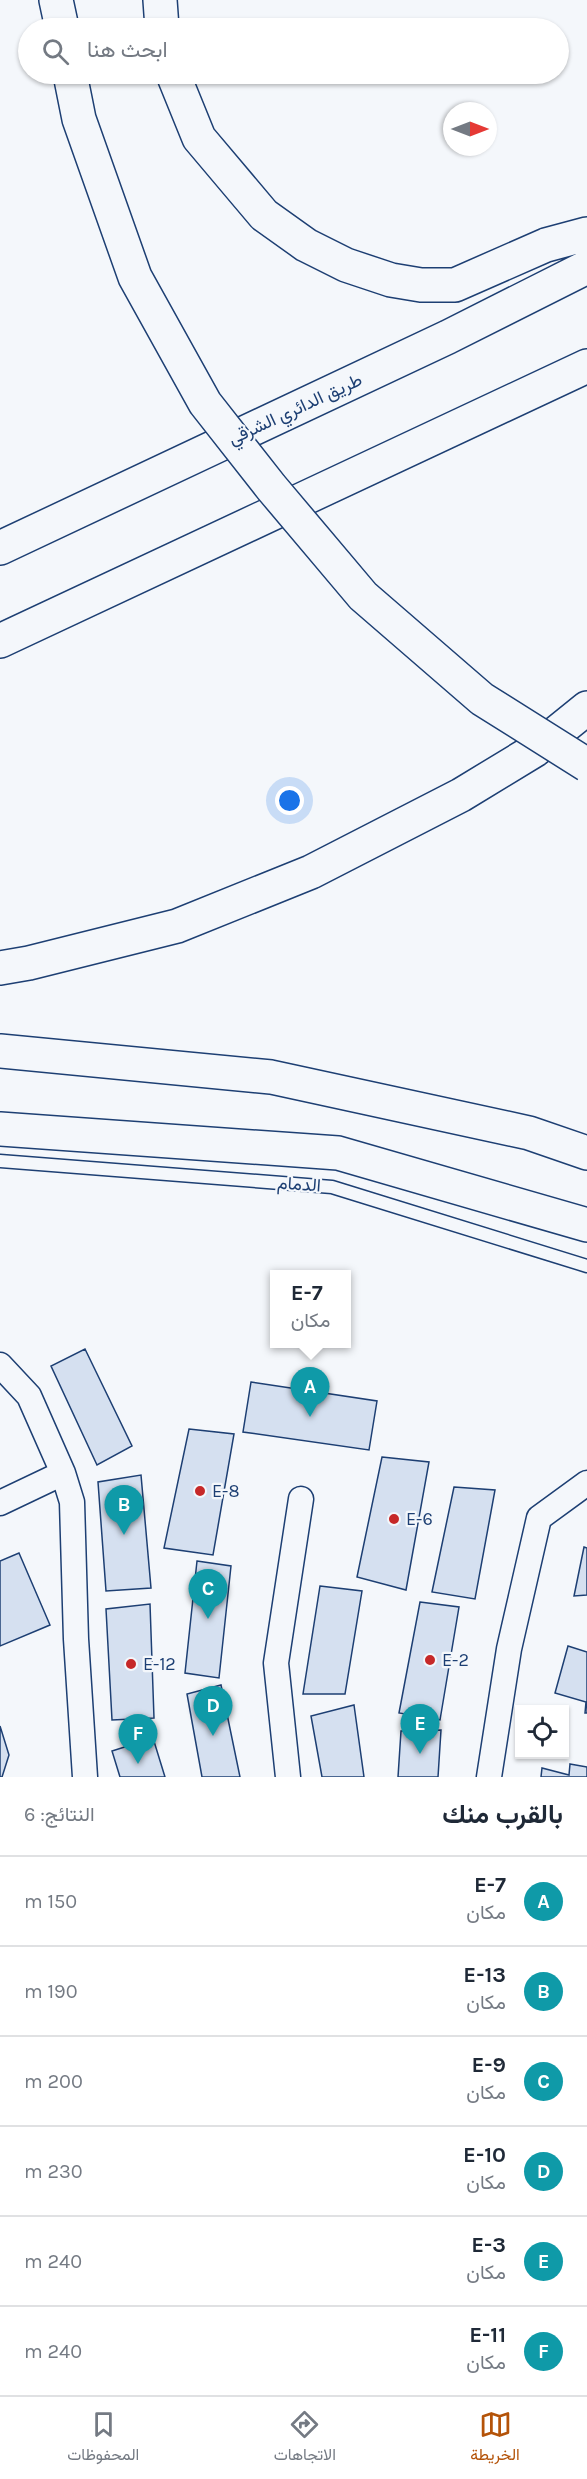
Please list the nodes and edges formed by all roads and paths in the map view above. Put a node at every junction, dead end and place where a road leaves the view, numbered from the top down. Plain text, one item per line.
1 (56, 0) edge
2 (160, 0) edge
3 (60, 18) edge
4 (161, 18) edge
5 (72, 84) edge
6 (177, 84) edge
7 (587, 234) edge
8 (587, 267) edge
9 (587, 366) edge
10 (0, 548) edge
11 (0, 641) edge
12 (587, 708) edge
13 (587, 765) edge
14 (0, 968) edge
15 (0, 1051) edge
16 (0, 1128) edge
17 (587, 1153) edge
18 (0, 1161) edge
19 (587, 1225) edge
20 (587, 1266) edge
21 (0, 1365) edge
22 (63, 1473) junction
23 (587, 1483) edge
24 (301, 1499) dead end
25 (0, 1503) edge
26 (84, 1777) edge
27 (288, 1777) edge
28 (489, 1777) edge

1 - 3 main road
2 - 4 main road
5 - 13 main road, bridge
6 - 7 main road
8 - 10 main road, طريق الدائري الشرقي
9 - 11 main road
12 - 14 main road
15 - 17 main road
16 - 19 main road, الدمام
18 - 20 lane, الدمام
21 - 22 street
22 - 25 street
22 - 26 street
23 - 28 street
24 - 27 street

